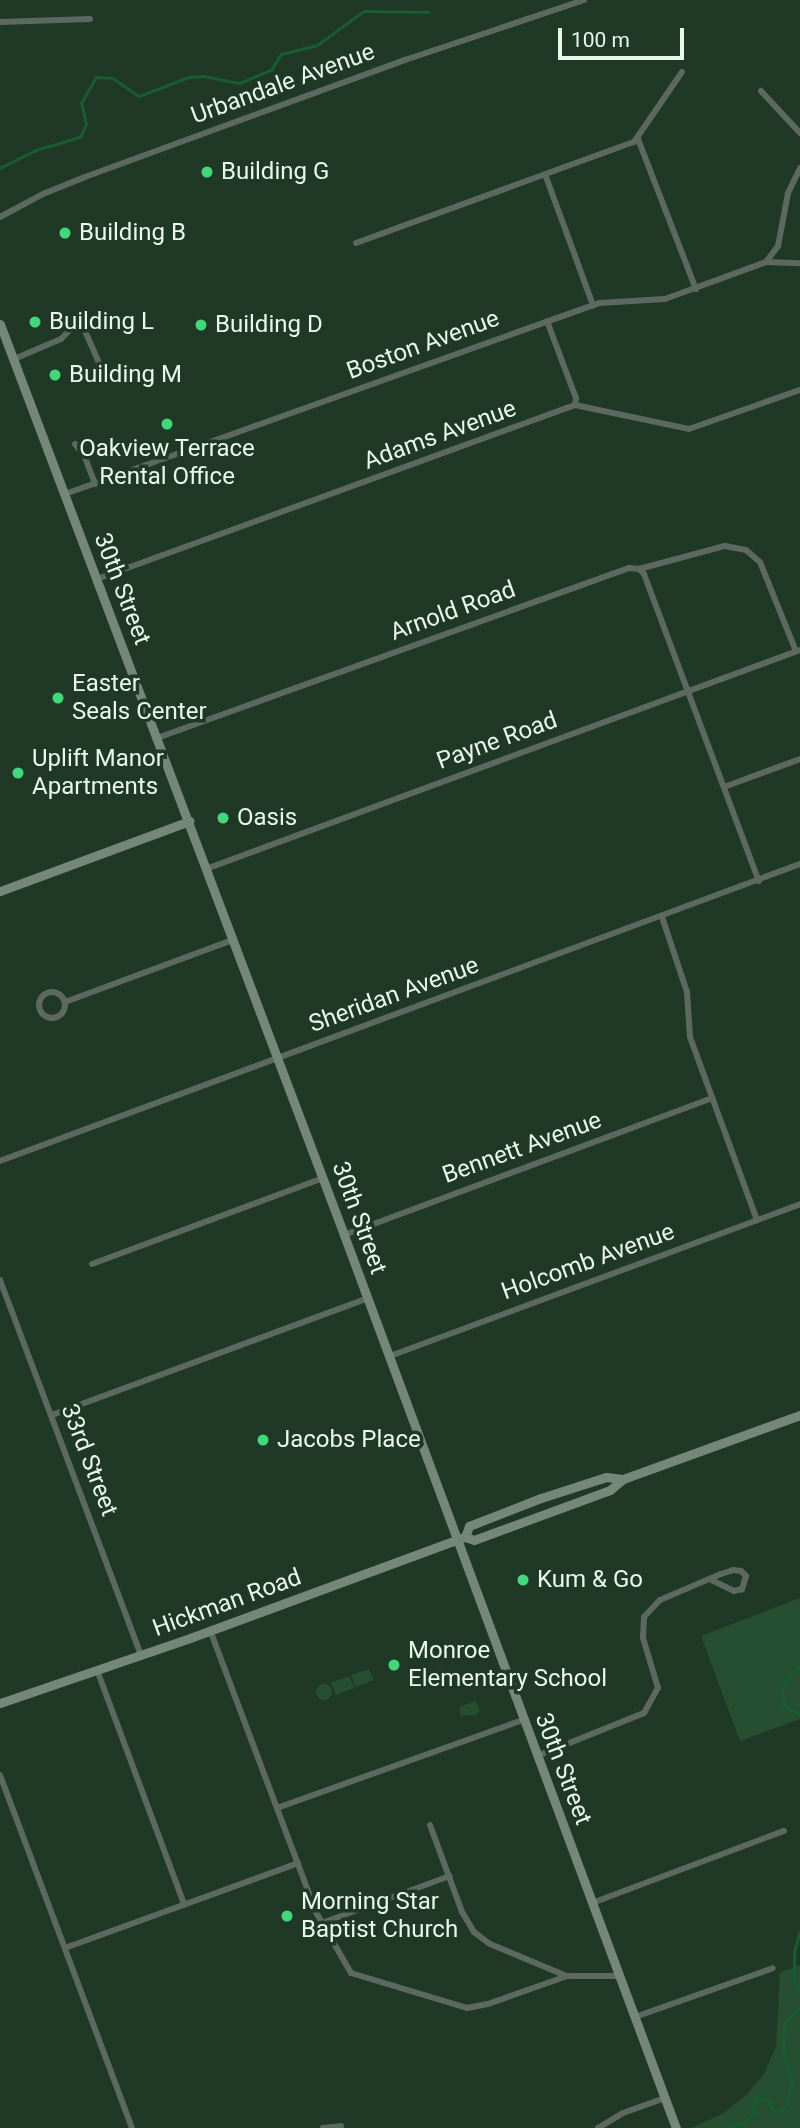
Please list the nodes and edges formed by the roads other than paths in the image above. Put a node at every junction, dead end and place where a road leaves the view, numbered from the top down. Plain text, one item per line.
1 (584, 0) edge
2 (90, 19) dead end
3 (0, 22) edge
4 (682, 72) dead end
5 (761, 91) dead end
6 (800, 133) edge
7 (638, 139) junction
8 (800, 168) edge
9 (545, 174) junction
10 (0, 217) edge
11 (356, 243) dead end
12 (766, 262) junction
13 (800, 263) edge
14 (696, 289) junction
15 (593, 305) junction
16 (547, 321) junction
17 (0, 324) edge
18 (14, 359) junction
19 (99, 363) dead end
20 (800, 390) edge
21 (575, 405) junction
22 (75, 444) dead end
23 (95, 484) junction
24 (65, 494) junction
25 (639, 569) junction
26 (97, 579) junction
27 (798, 650) edge
28 (687, 691) junction
29 (157, 737) junction
30 (800, 759) edge
31 (723, 787) junction
32 (188, 821) junction
33 (800, 864) edge
34 (206, 869) junction
35 (759, 880) junction
36 (0, 891) edge
37 (662, 917) junction
38 (233, 940) junction
39 (65, 1002) junction
40 (278, 1058) junction
41 (712, 1098) junction
42 (0, 1161) edge
43 (323, 1178) junction
44 (800, 1204) edge
45 (757, 1220) junction
46 (344, 1235) junction
47 (92, 1264) dead end
48 (0, 1280) edge
49 (368, 1298) junction
50 (390, 1356) junction
51 (52, 1415) junction
52 (800, 1415) edge
53 (622, 1479) junction
54 (461, 1538) junction
55 (711, 1580) junction
56 (210, 1630) junction
57 (141, 1655) junction
58 (97, 1670) junction
59 (0, 1703) edge
60 (523, 1720) junction
61 (537, 1756) junction
62 (0, 1775) edge
63 (277, 1808) junction
64 (430, 1825) dead end
65 (784, 1831) dead end
66 (298, 1863) junction
67 (450, 1876) junction
68 (592, 1903) junction
69 (184, 1905) junction
70 (321, 1923) junction
71 (65, 1948) junction
72 (773, 1968) dead end
73 (566, 1976) junction
74 (619, 1976) junction
75 (635, 2017) junction
76 (665, 2098) junction
77 (341, 2126) dead end
78 (132, 2128) edge
79 (323, 2128) edge
80 (598, 2128) edge
81 (676, 2128) edge

1 - 10 street, Urbandale Avenue
2 - 3 street
4 - 7 street
5 - 6 street
7 - 9 street
7 - 14 street
8 - 12 street
9 - 11 street
9 - 15 street
12 - 13 street, Boston Avenue
12 - 14 street, Boston Avenue
14 - 15 street, Boston Avenue
15 - 16 street, Boston Avenue
16 - 21 street
16 - 23 street, Boston Avenue
17 - 18 street, 30th Street
18 - 19 street
18 - 24 street, 30th Street
20 - 21 street
21 - 26 street, Adams Avenue
22 - 23 street
23 - 24 street, Boston Avenue
24 - 26 street, 30th Street
25 - 27 street, Arnold Road
25 - 28 street
25 - 29 street, Arnold Road
26 - 29 street, 30th Street
27 - 28 street, Payne Road
28 - 31 street
28 - 34 street, Payne Road
29 - 32 street, 30th Street
30 - 31 street
31 - 35 street
32 - 34 street, 30th Street
32 - 36 street
33 - 35 street, Sheridan Avenue
34 - 38 street, 30th Street
35 - 37 street, Sheridan Avenue
37 - 40 street, Sheridan Avenue
37 - 41 street
38 - 39 street
38 - 40 street, 30th Street
39 - 39 street
40 - 42 street, Sheridan Avenue
40 - 43 street, 30th Street
41 - 45 street
41 - 46 street, Bennett Avenue
43 - 46 street, 30th Street
43 - 47 street
44 - 45 street, Holcomb Avenue
45 - 50 street, Holcomb Avenue
46 - 49 street, 30th Street
48 - 51 street, 33rd Street
49 - 50 street, 30th Street
49 - 51 street
50 - 54 street, 30th Street
51 - 57 street, 33rd Street
52 - 53 street, Hickman Road
53 - 54 street, Hickman Road
53 - 54 street, Hickman Road
54 - 56 street, Hickman Road
54 - 60 street, 30th Street
55 - 55 street
55 - 61 street
56 - 57 street, Hickman Road
56 - 63 street
57 - 58 street, Hickman Road
58 - 59 street, Hickman Road
58 - 69 street
60 - 61 street, 30th Street
60 - 63 street
61 - 68 street, 30th Street
62 - 71 street
63 - 66 street
64 - 67 street
65 - 68 street
66 - 69 street
66 - 70 street
67 - 70 street
67 - 73 street
68 - 74 street, 30th Street
69 - 71 street
70 - 73 street
71 - 78 street
72 - 75 street
73 - 74 street
74 - 75 street, 30th Street
75 - 76 street, 30th Street
76 - 80 street
76 - 81 street, 30th Street
77 - 79 street

